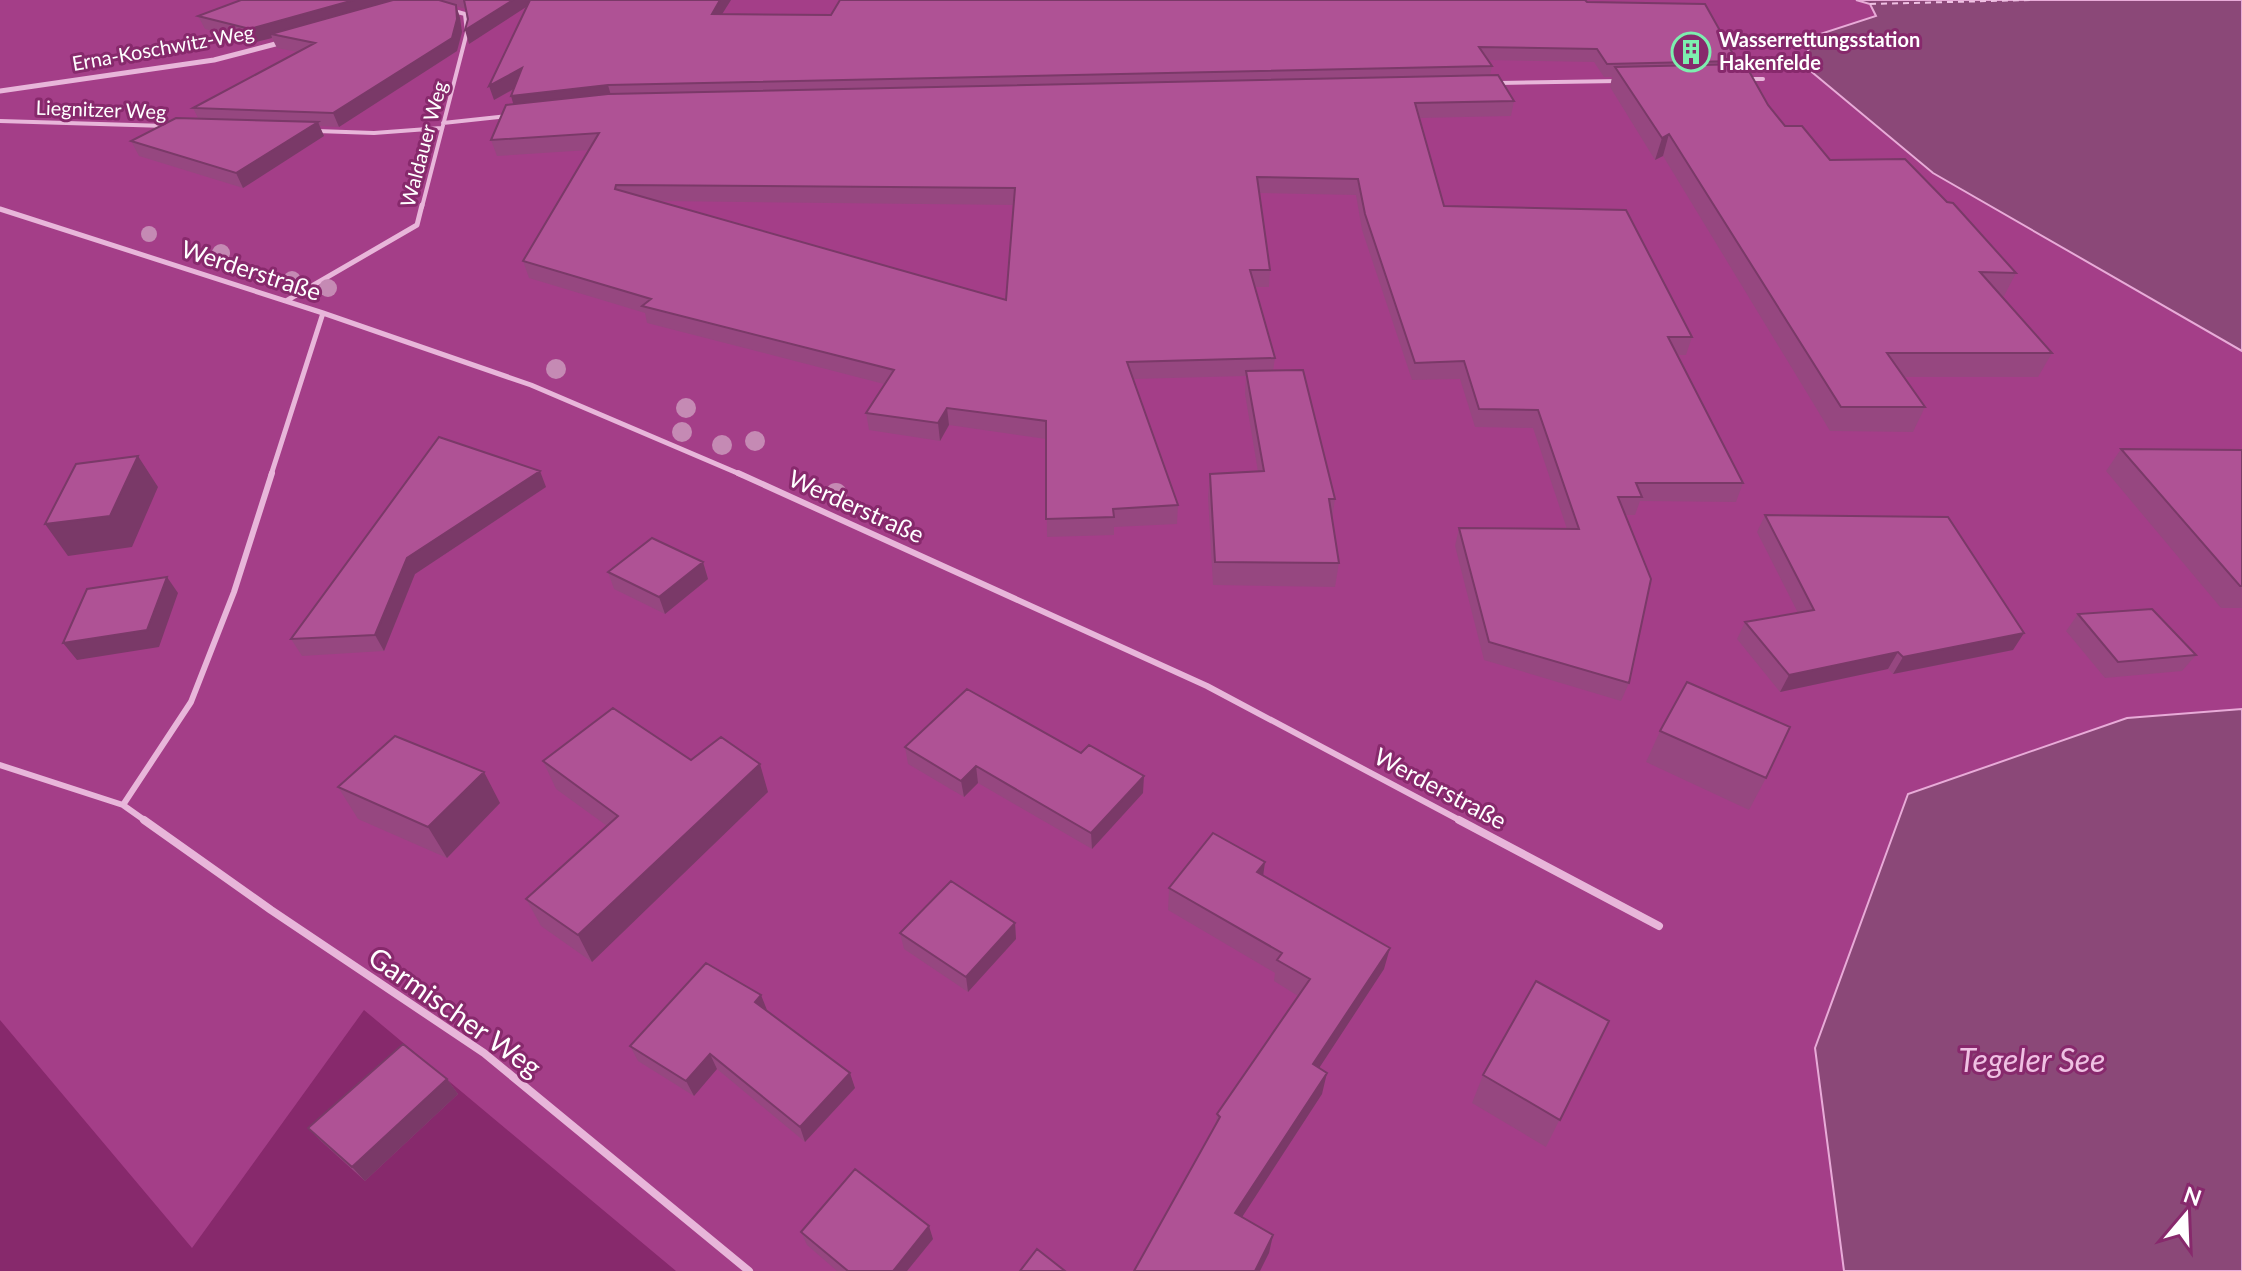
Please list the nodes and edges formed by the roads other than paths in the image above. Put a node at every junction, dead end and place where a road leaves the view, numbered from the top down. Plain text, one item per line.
1 (450, 10) edge
2 (286, 41) edge
3 (1732, 79) edge
4 (1763, 79) dead end
5 (1626, 81) edge
6 (1487, 83) edge
7 (0, 91) edge
8 (520, 114) edge
9 (0, 121) edge
10 (442, 125) junction
11 (170, 126) edge
12 (311, 131) edge
13 (0, 209) edge
14 (285, 301) junction
15 (323, 313) junction
16 (0, 765) edge
17 (123, 805) junction
18 (1659, 926) dead end
19 (749, 1271) edge

1 - 10 lane, Waldauer Weg
2 - 7 street, Erna-Koschwitz-Weg
3 - 4 lane
5 - 6 lane
8 - 10 lane
9 - 11 lane, Liegnitzer Weg
10 - 12 lane
10 - 14 lane, Waldauer Weg
13 - 14 lane, Werderstraße
14 - 15 lane, Werderstraße
15 - 17 lane
15 - 18 lane, Werderstraße
16 - 17 lane, Garmischer Weg
17 - 19 lane, Garmischer Weg

